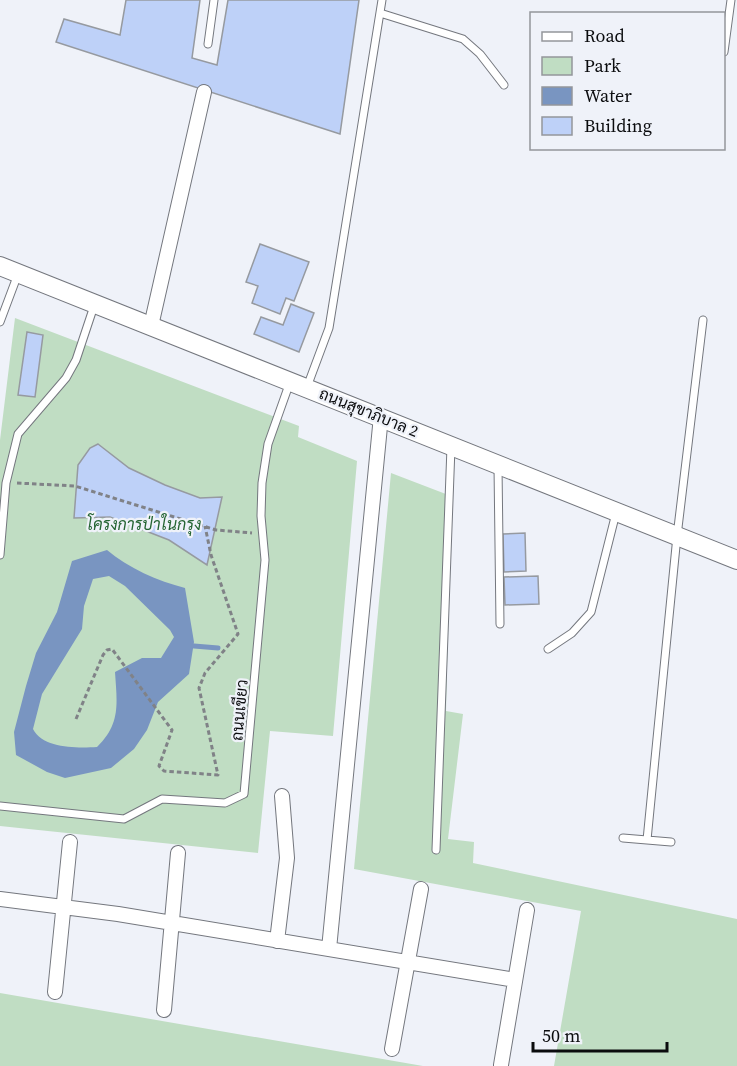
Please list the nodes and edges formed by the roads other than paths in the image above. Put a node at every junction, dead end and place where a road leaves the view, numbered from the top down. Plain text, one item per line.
1 (214, 0) edge
2 (382, 0) edge
3 (732, 0) edge
4 (380, 13) junction
5 (725, 40) edge
6 (208, 44) dead end
7 (504, 86) dead end
8 (204, 92) dead end
9 (0, 266) edge
10 (18, 273) junction
11 (95, 304) junction
12 (703, 320) dead end
13 (0, 322) edge
14 (152, 326) junction
15 (299, 383) junction
16 (381, 416) junction
17 (452, 445) junction
18 (498, 463) junction
19 (617, 511) junction
20 (677, 536) junction
21 (0, 555) edge
22 (737, 560) edge
23 (500, 624) dead end
24 (548, 649) dead end
25 (282, 796) dead end
26 (0, 806) edge
27 (623, 838) dead end
28 (647, 840) junction
29 (70, 842) dead end
30 (671, 842) dead end
31 (436, 850) dead end
32 (178, 853) dead end
33 (421, 889) dead end
34 (0, 899) edge
35 (64, 907) junction
36 (527, 910) dead end
37 (171, 923) junction
38 (277, 941) junction
39 (329, 949) junction
40 (407, 962) junction
41 (515, 980) junction
42 (55, 992) dead end
43 (164, 1010) dead end
44 (392, 1049) dead end
45 (501, 1065) edge

1 - 6 lane
2 - 4 lane, ถนนเขียว
3 - 5 lane
4 - 7 lane
4 - 15 lane, ถนนเขียว
8 - 14 street
9 - 10 street, ถนนสุขาภิบาล 2
10 - 11 street, ถนนสุขาภิบาล 2
10 - 13 lane
11 - 14 street, ถนนสุขาภิบาล 2
11 - 21 lane
12 - 20 lane
14 - 15 street, ถนนสุขาภิบาล 2
15 - 16 street, ถนนสุขาภิบาล 2
15 - 26 lane, ถนนเขียว
16 - 17 street, ถนนสุขาภิบาล 2
16 - 39 street
17 - 18 street, ถนนสุขาภิบาล 2
17 - 31 lane
18 - 19 street, ถนนสุขาภิบาล 2
18 - 23 lane
19 - 20 street, ถนนสุขาภิบาล 2
19 - 24 lane
20 - 22 street, ถนนสุขาภิบาล 2
20 - 28 lane
25 - 38 street
27 - 28 lane
28 - 30 lane
29 - 35 street
32 - 37 street
33 - 40 street
34 - 35 street
35 - 37 street
35 - 42 street
36 - 41 street
37 - 38 street
37 - 43 street
38 - 39 street
39 - 40 street
40 - 41 street
40 - 44 street
41 - 45 street

